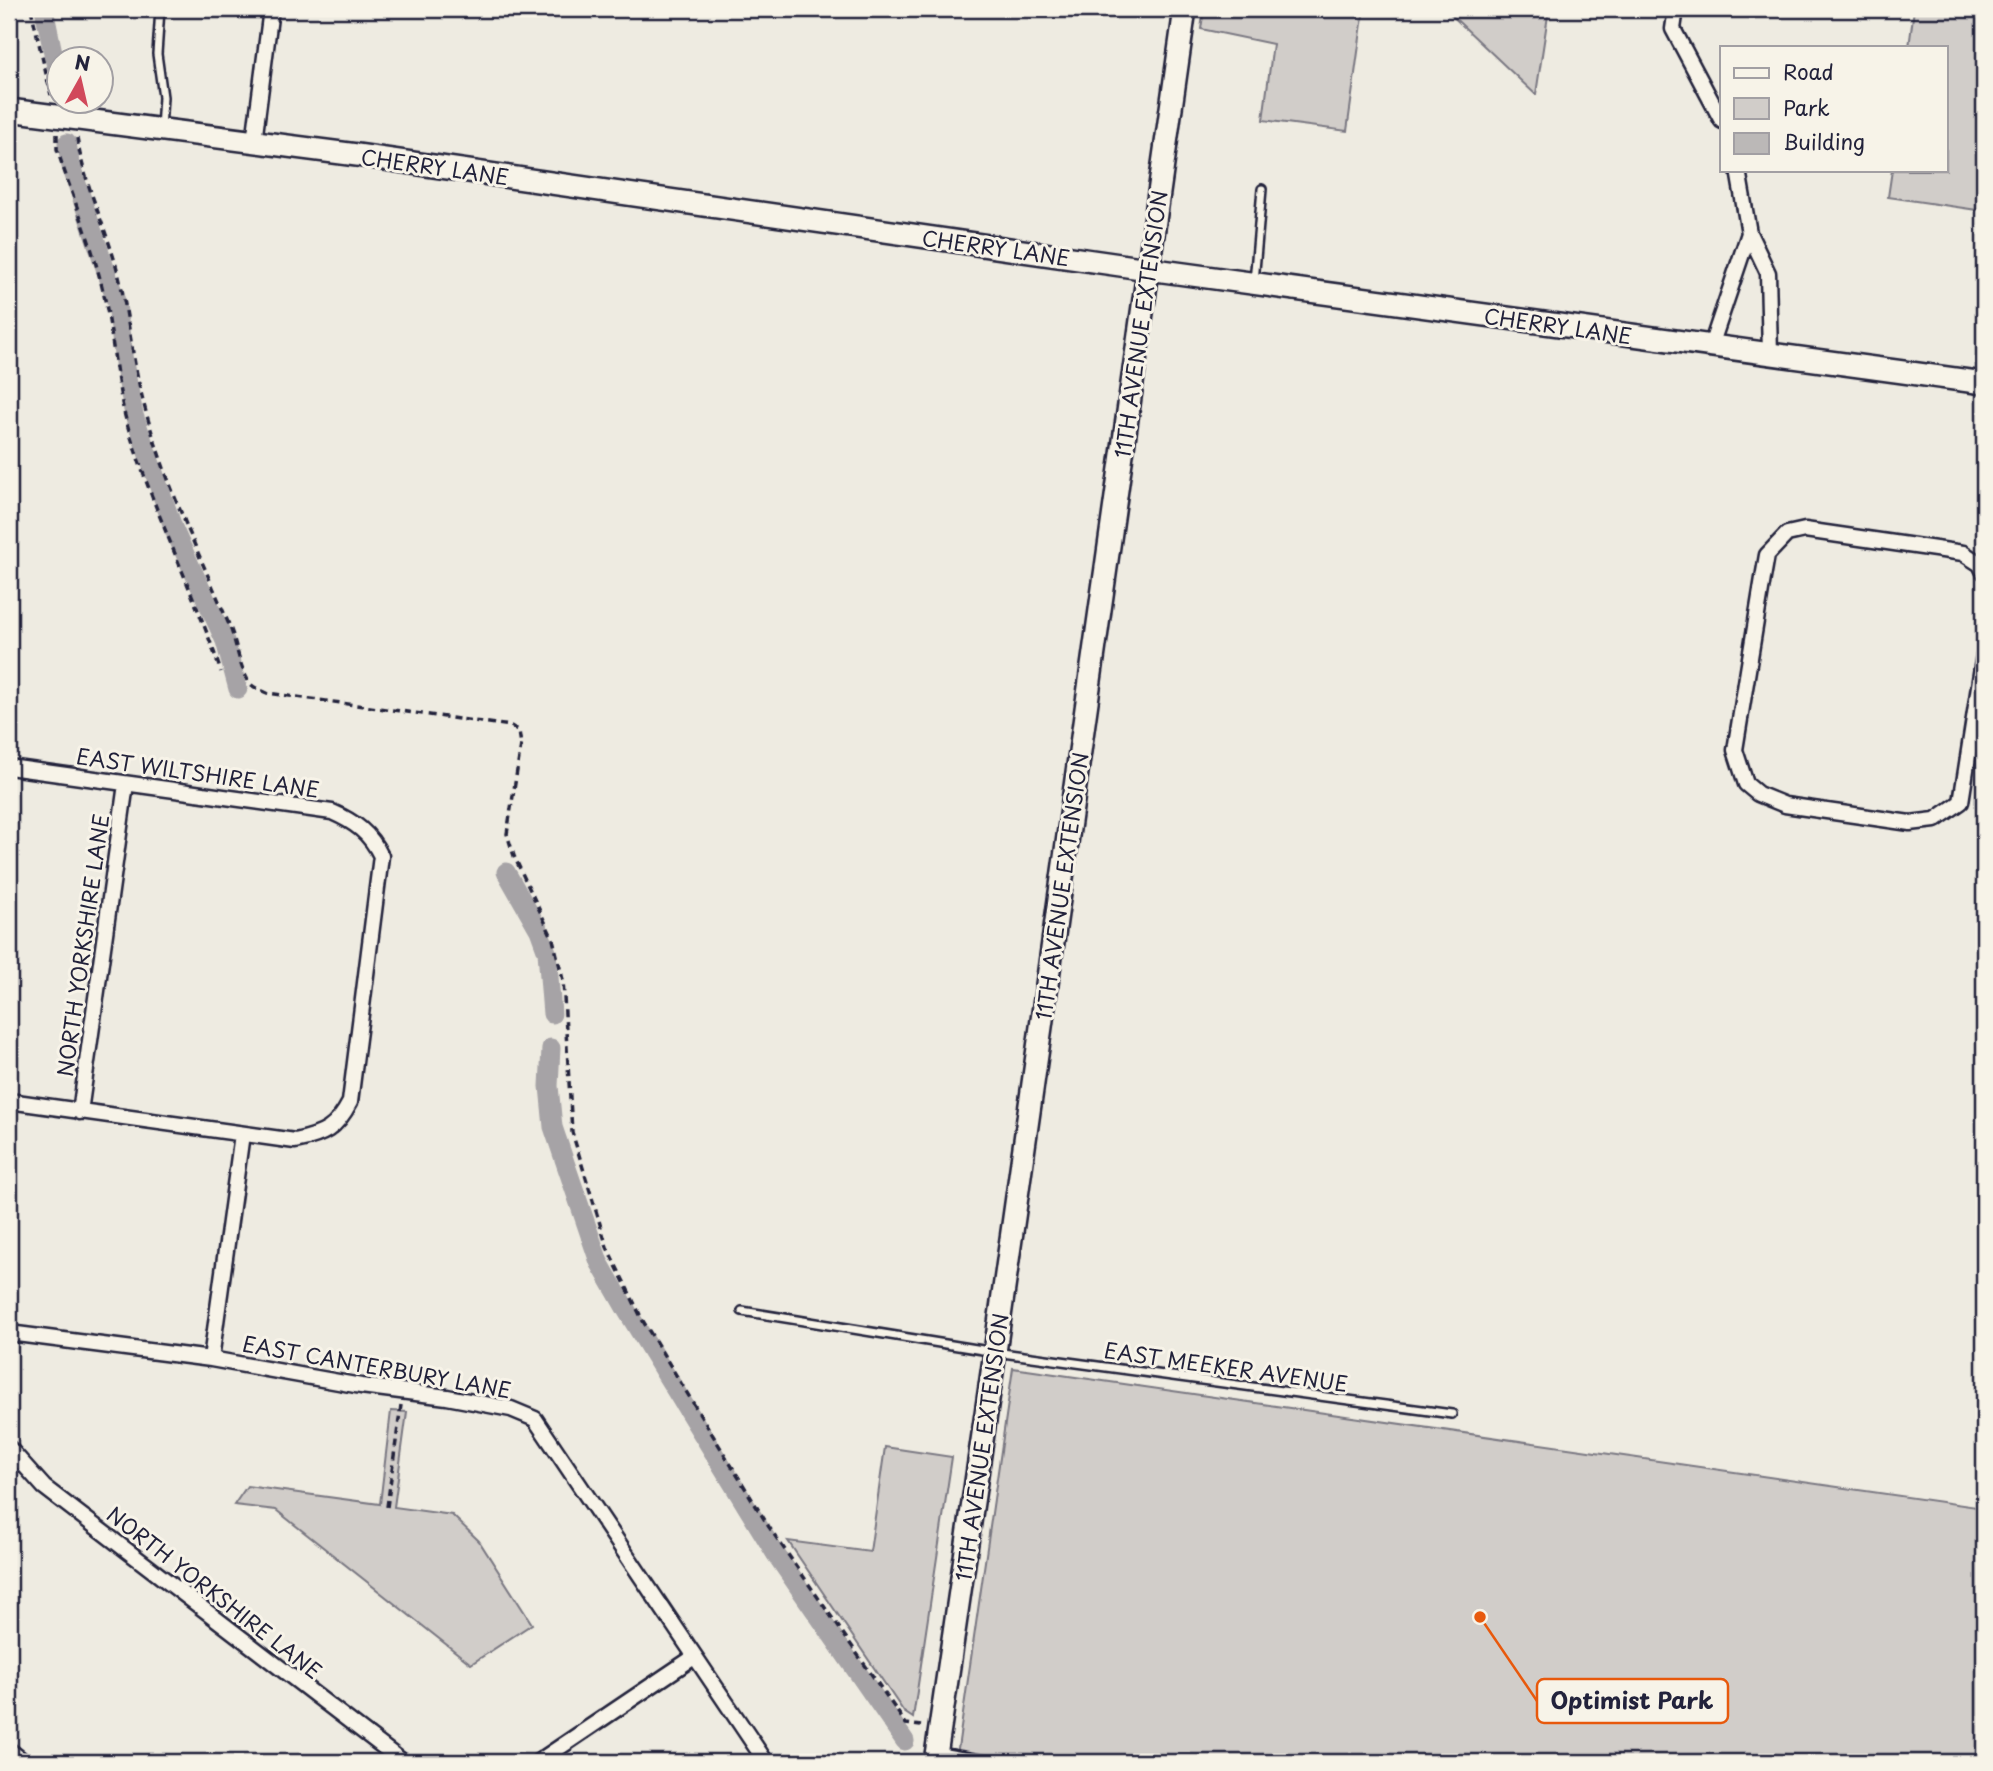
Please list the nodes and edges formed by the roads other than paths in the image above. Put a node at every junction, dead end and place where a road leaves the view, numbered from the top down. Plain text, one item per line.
1 (160, 9) edge
2 (271, 9) edge
3 (1185, 9) edge
4 (1676, 9) edge
5 (9, 110) edge
6 (1720, 117) edge
7 (161, 130) junction
8 (254, 142) junction
9 (1738, 172) edge
10 (1262, 189) dead end
11 (1749, 233) junction
12 (1148, 269) junction
13 (1254, 283) junction
14 (1711, 346) junction
15 (1770, 354) junction
16 (1984, 383) edge
17 (1984, 572) edge
18 (1984, 661) edge
19 (9, 768) edge
20 (125, 784) junction
21 (9, 1101) edge
22 (80, 1112) junction
23 (242, 1133) junction
24 (742, 1311) dead end
25 (9, 1333) edge
26 (995, 1352) junction
27 (211, 1359) junction
28 (1452, 1414) dead end
29 (9, 1448) edge
30 (694, 1657) junction
31 (9, 1750) edge
32 (936, 1757) edge
33 (24, 1762) edge
34 (403, 1762) edge
35 (538, 1762) edge
36 (766, 1762) edge
37 (998, 1762) edge

1 - 7 lane
2 - 8 street
3 - 12 main road, 11TH AVENUE EXTENSION
4 - 6 street
5 - 7 main road, CHERRY LANE
7 - 8 main road, CHERRY LANE
8 - 12 main road, CHERRY LANE
9 - 11 street
10 - 13 lane
11 - 14 street
11 - 15 street
12 - 13 main road, CHERRY LANE
12 - 26 main road, 11TH AVENUE EXTENSION
13 - 14 main road, CHERRY LANE
14 - 15 main road, CHERRY LANE
15 - 16 main road, CHERRY LANE
17 - 18 street
19 - 20 street, EAST WILTSHIRE LANE
20 - 22 street, NORTH YORKSHIRE LANE
20 - 23 street, EAST WILTSHIRE LANE
21 - 22 street
22 - 23 street
23 - 27 street
24 - 26 lane, EAST MEEKER AVENUE
25 - 27 street, EAST CANTERBURY LANE
26 - 28 lane, EAST MEEKER AVENUE
26 - 32 main road, 11TH AVENUE EXTENSION
27 - 30 street, EAST CANTERBURY LANE
29 - 34 street, NORTH YORKSHIRE LANE
30 - 35 street
30 - 36 street, EAST CANTERBURY LANE
31 - 33 street
32 - 37 lane

